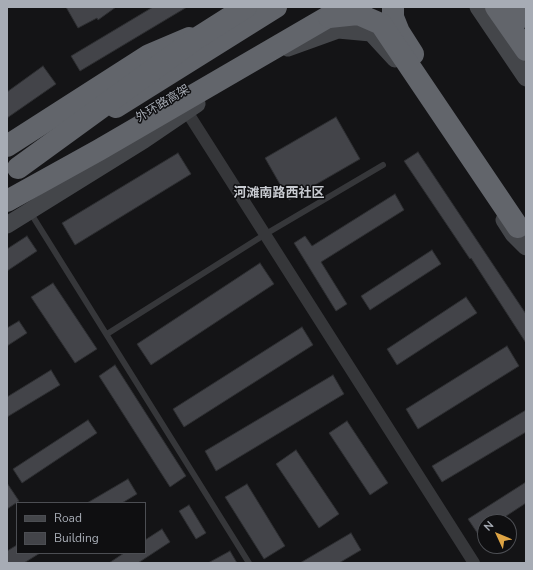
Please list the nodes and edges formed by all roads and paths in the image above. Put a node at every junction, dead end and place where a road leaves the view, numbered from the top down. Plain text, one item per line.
1 (246, 7) edge
2 (254, 7) edge
3 (276, 7) edge
4 (357, 7) edge
5 (393, 7) edge
6 (478, 7) edge
7 (496, 7) edge
8 (520, 7) edge
9 (331, 10) edge
10 (526, 16) edge
11 (209, 30) junction
12 (526, 50) edge
13 (269, 56) junction
14 (526, 78) edge
15 (211, 84) junction
16 (185, 112) junction
17 (7, 146) edge
18 (384, 165) dead end
19 (11, 166) edge
20 (7, 200) edge
21 (30, 211) junction
22 (7, 215) edge
23 (7, 225) edge
24 (524, 225) edge
25 (264, 235) junction
26 (526, 247) edge
27 (107, 334) junction
28 (249, 563) edge
29 (474, 563) edge

1 - 11 highway, bridge
2 - 19 street
3 - 19 highway, 外环路高架, bridge
4 - 13 street
5 - 24 highway
6 - 14 street
7 - 12 highway
8 - 10 highway
9 - 15 highway
9 - 20 highway, 外环路高架
9 - 24 highway, bridge
11 - 17 highway, bridge
11 - 19 highway, bridge
13 - 16 street
13 - 26 street
15 - 20 highway
15 - 22 highway
16 - 21 street
16 - 25 street
18 - 25 lane
21 - 23 street
21 - 27 lane
25 - 27 lane
25 - 29 street
27 - 28 lane

